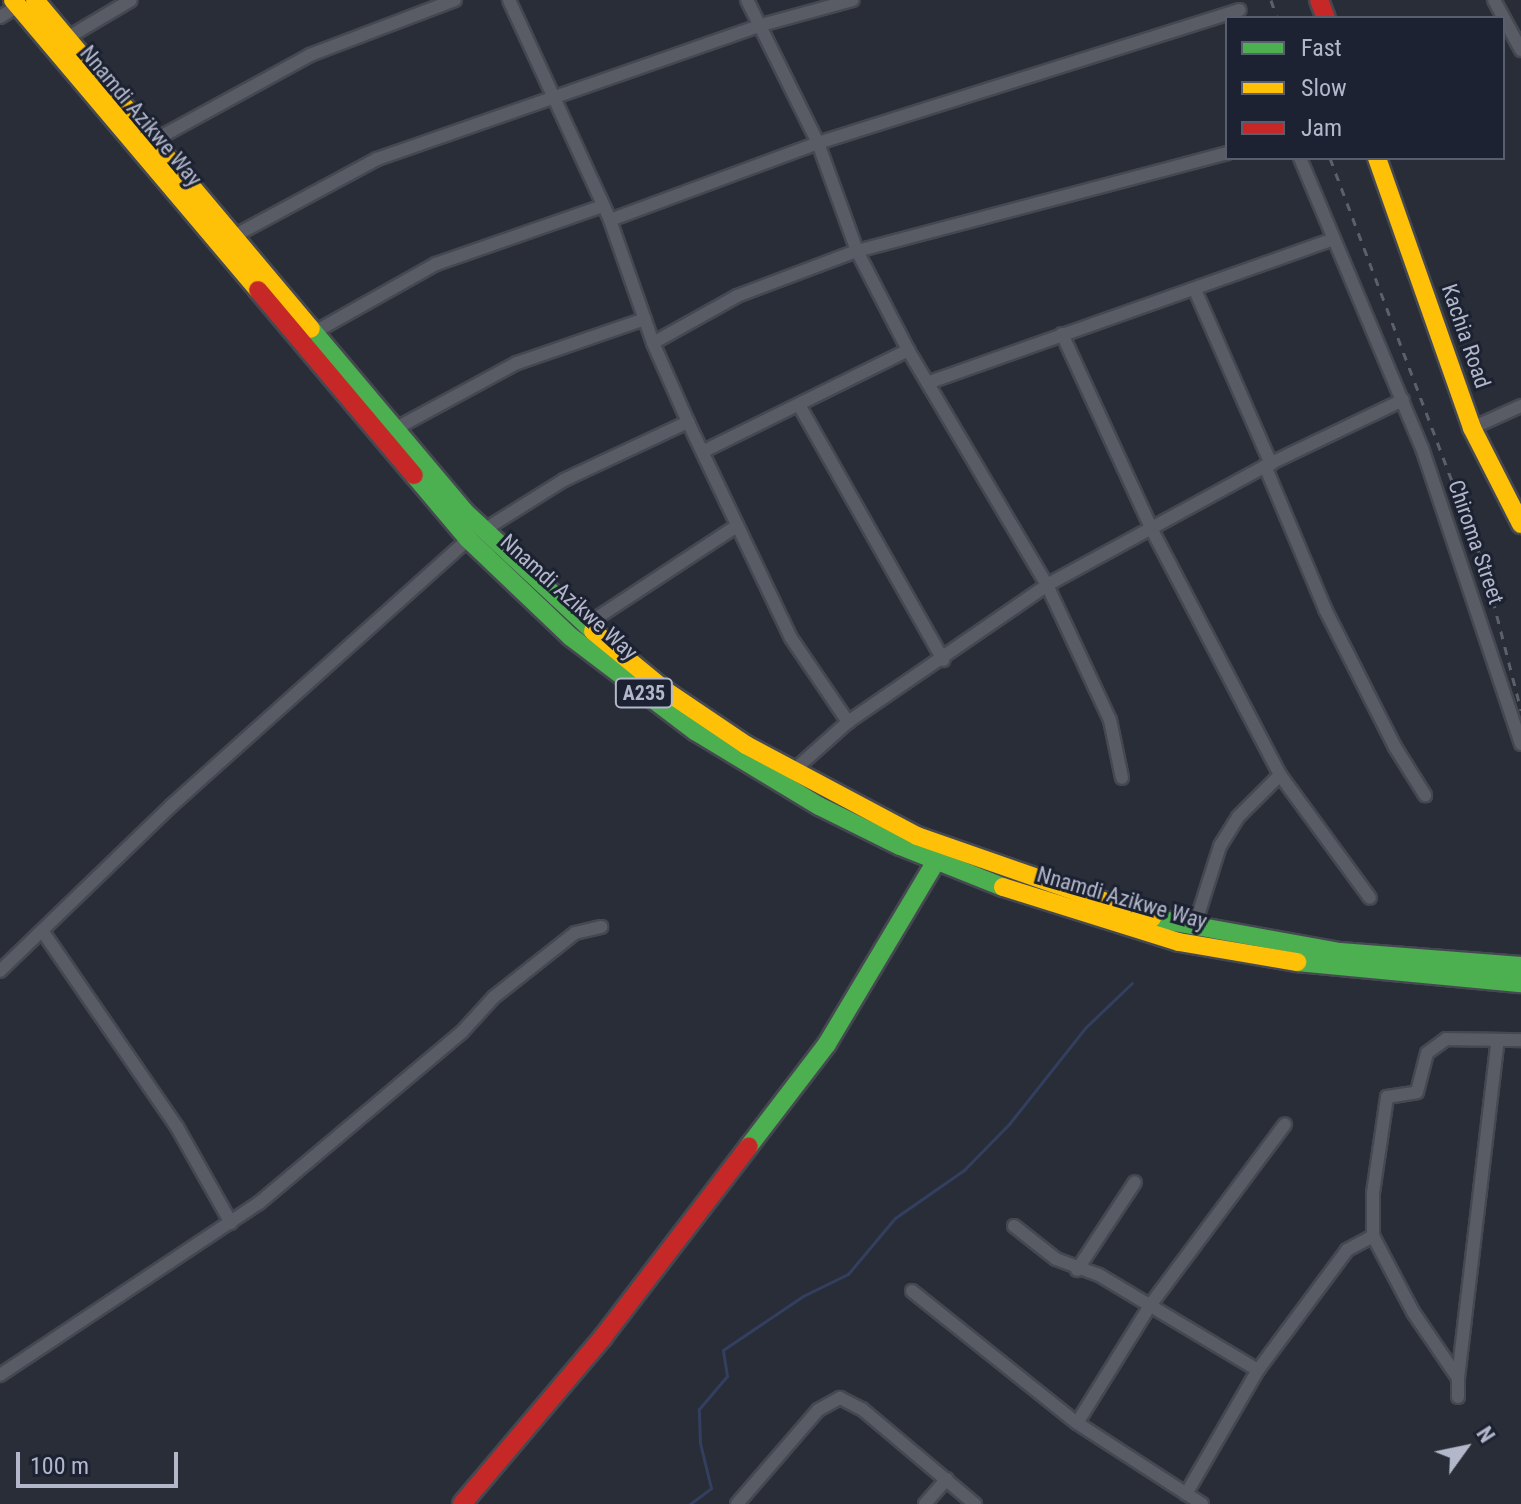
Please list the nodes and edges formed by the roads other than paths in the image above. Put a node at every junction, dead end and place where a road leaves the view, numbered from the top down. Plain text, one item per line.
1 (131, 0) edge
2 (455, 0) edge
3 (509, 0) edge
4 (747, 0) edge
5 (853, 0) edge
6 (22, 2) edge
7 (1238, 9) edge
8 (0, 17) edge
9 (1505, 20) edge
10 (758, 26) junction
11 (67, 38) junction
12 (1521, 50) edge
13 (557, 94) junction
14 (153, 141) junction
15 (818, 143) junction
16 (1225, 154) edge
17 (1301, 160) edge
18 (1378, 160) edge
19 (603, 206) junction
20 (610, 220) junction
21 (234, 236) junction
22 (1333, 239) junction
23 (857, 251) junction
24 (1195, 290) junction
25 (645, 319) junction
26 (313, 333) junction
27 (1062, 334) junction
28 (653, 343) junction
29 (908, 350) junction
30 (930, 382) junction
31 (1403, 400) junction
32 (799, 405) junction
33 (1521, 406) edge
34 (688, 422) junction
35 (1472, 428) junction
36 (393, 430) junction
37 (704, 451) junction
38 (1268, 465) junction
39 (1521, 524) edge
40 (737, 526) junction
41 (1152, 530) junction
42 (476, 535) junction
43 (1047, 585) junction
44 (586, 625) junction
45 (943, 660) junction
46 (848, 722) junction
47 (1521, 744) edge
48 (792, 772) junction
49 (1280, 775) junction
50 (1122, 778) dead end
51 (1425, 795) dead end
52 (936, 861) junction
53 (1370, 898) dead end
54 (601, 927) dead end
55 (1194, 928) junction
56 (43, 932) junction
57 (1521, 966) edge
58 (0, 971) edge
59 (1521, 983) edge
60 (1498, 1040) junction
61 (1521, 1040) edge
62 (1285, 1124) dead end
63 (1135, 1182) dead end
64 (231, 1223) junction
65 (1014, 1226) dead end
66 (1373, 1236) junction
67 (1077, 1270) junction
68 (912, 1291) dead end
69 (1151, 1304) junction
70 (1258, 1370) junction
71 (0, 1375) edge
72 (1458, 1378) junction
73 (1458, 1397) dead end
74 (1077, 1423) junction
75 (947, 1479) junction
76 (1186, 1494) junction
77 (462, 1504) edge
78 (737, 1504) edge
79 (925, 1504) edge
80 (975, 1504) edge
81 (1202, 1504) edge

1 - 11 street
2 - 14 street
3 - 13 street
4 - 10 street
5 - 10 street
6 - 8 street
6 - 11 main road, Nnamdi Azikwe Way / A235
6 - 42 main road, Nnamdi Azikwe Way / A235
7 - 15 street
9 - 12 street
10 - 13 street
10 - 15 street
11 - 14 main road, Nnamdi Azikwe Way / A235
13 - 19 street
13 - 21 street
14 - 21 main road, Nnamdi Azikwe Way / A235
15 - 20 street
15 - 23 street
16 - 23 street
17 - 22 street, Chiroma Street
18 - 35 main road, Kachia Road
19 - 20 street
19 - 26 street
20 - 25 street
21 - 26 main road, Nnamdi Azikwe Way / A235
22 - 24 street
22 - 31 street, Chiroma Street
23 - 28 street
23 - 29 street
24 - 27 street
24 - 38 street
25 - 28 street
25 - 36 street
26 - 36 main road, Nnamdi Azikwe Way / A235
27 - 30 street
27 - 41 street
28 - 34 street
29 - 30 street
29 - 32 street
30 - 43 street
31 - 38 street
31 - 47 street, Chiroma Street
32 - 37 street
32 - 45 street
33 - 35 street
34 - 37 street
34 - 42 street
35 - 39 main road, Kachia Road
36 - 42 main road, Nnamdi Azikwe Way / A235
37 - 40 street
38 - 41 street
38 - 51 street
40 - 44 street
40 - 46 street
41 - 43 street
41 - 49 street
42 - 44 main road, Nnamdi Azikwe Way / A235
42 - 52 main road, Nnamdi Azikwe Way / A235
42 - 56 street
43 - 45 street
43 - 50 street
44 - 48 main road, Nnamdi Azikwe Way / A235
45 - 46 street
46 - 48 street
48 - 55 main road, Nnamdi Azikwe Way / A235
49 - 53 street
49 - 55 street
52 - 59 main road, Nnamdi Azikwe Way / A235
52 - 77 main road
54 - 64 street
55 - 57 main road, Nnamdi Azikwe Way / A235
56 - 58 street
56 - 64 street
60 - 61 street
60 - 66 street
60 - 72 street
62 - 69 street
63 - 67 street
64 - 71 street
65 - 67 street
66 - 70 street
66 - 72 street
67 - 69 street
68 - 74 street
69 - 70 street
69 - 74 street
70 - 76 street
72 - 73 street
74 - 76 street
75 - 78 street
75 - 79 street
75 - 80 street
76 - 81 street

